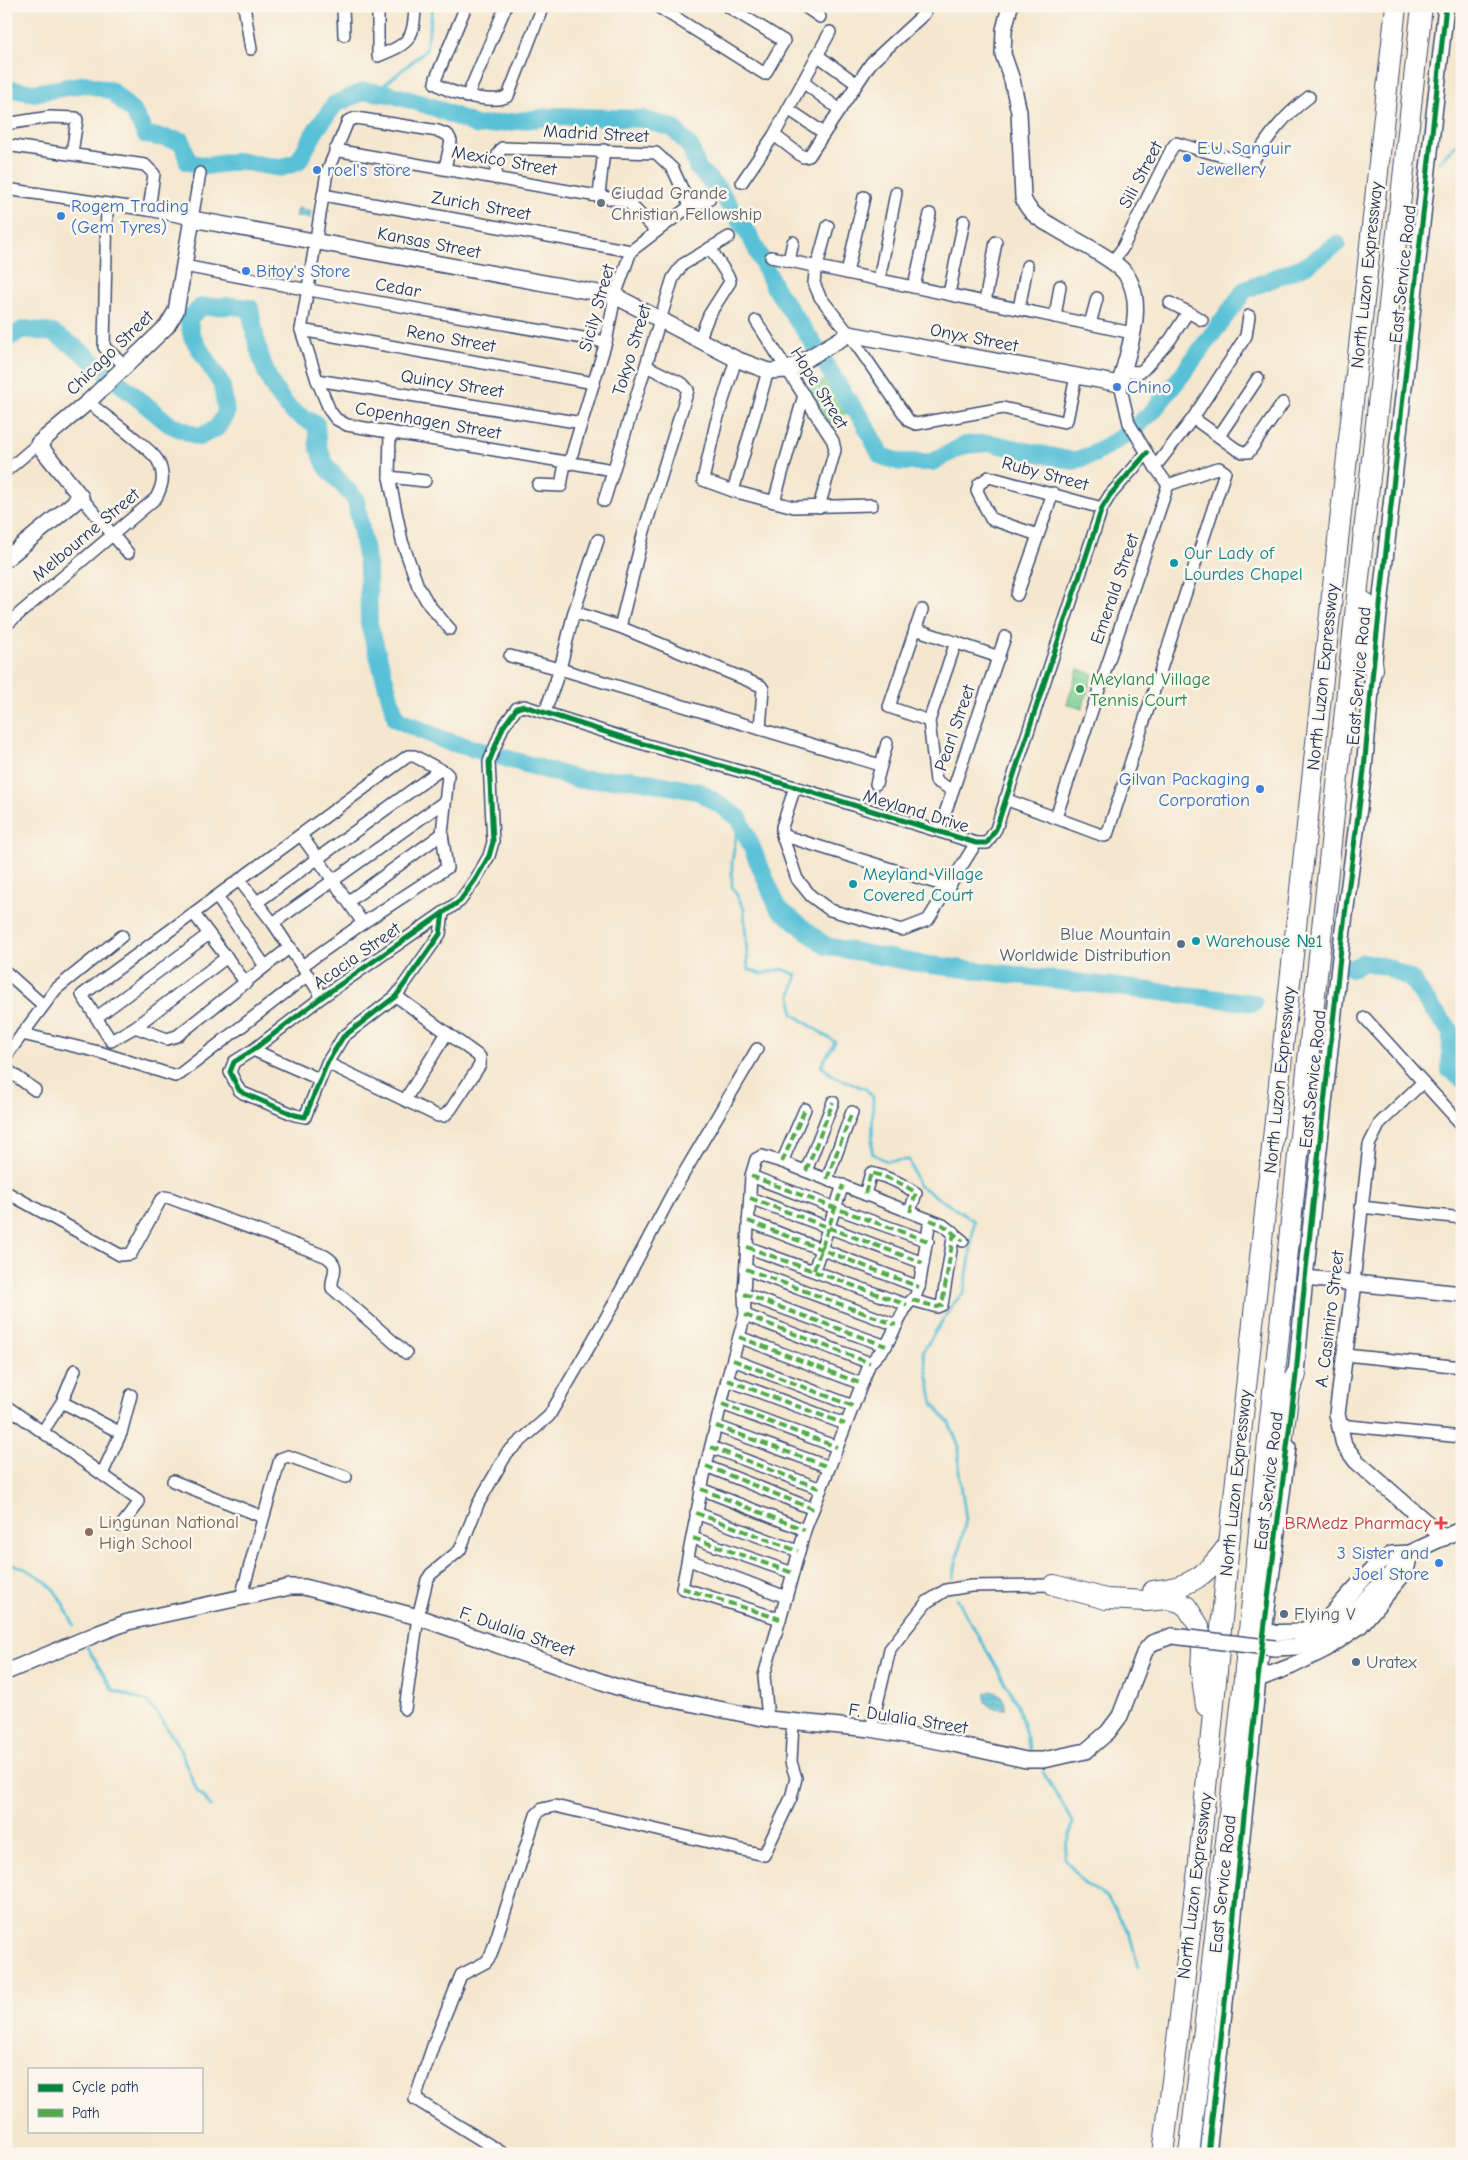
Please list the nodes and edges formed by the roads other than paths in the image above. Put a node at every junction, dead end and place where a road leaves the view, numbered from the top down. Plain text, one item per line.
1 (244, 6) edge
2 (343, 6) edge
3 (378, 6) edge
4 (415, 6) edge
5 (466, 6) edge
6 (506, 6) edge
7 (543, 6) edge
8 (657, 6) edge
9 (727, 6) edge
10 (804, 6) edge
11 (928, 6) edge
12 (1010, 6) edge
13 (1396, 6) edge
14 (1422, 6) edge
15 (1446, 6) edge
16 (820, 17) dead end
17 (830, 32) dead end
18 (344, 35) dead end
19 (251, 50) dead end
20 (818, 55) junction
21 (803, 82) junction
22 (857, 84) junction
23 (467, 97) junction
24 (1309, 97) dead end
25 (788, 109) junction
26 (840, 110) junction
27 (6, 124) edge
28 (824, 133) junction
29 (774, 135) junction
30 (6, 145) edge
31 (335, 150) junction
32 (604, 150) junction
33 (72, 153) junction
34 (446, 168) junction
35 (200, 173) dead end
36 (495, 178) junction
37 (742, 182) dead end
38 (6, 189) edge
39 (896, 193) dead end
40 (324, 195) junction
41 (599, 195) junction
42 (864, 197) dead end
43 (709, 200) dead end
44 (107, 204) junction
45 (690, 206) junction
46 (149, 210) junction
47 (930, 214) dead end
48 (192, 220) junction
49 (964, 221) dead end
50 (828, 226) dead end
51 (656, 230) junction
52 (729, 237) dead end
53 (315, 241) junction
54 (793, 242) dead end
55 (996, 242) dead end
56 (710, 248) junction
57 (631, 251) junction
58 (772, 258) dead end
59 (789, 261) junction
60 (1112, 262) junction
61 (184, 266) junction
62 (817, 266) junction
63 (1027, 266) dead end
64 (848, 273) junction
65 (879, 280) junction
66 (1060, 286) dead end
67 (914, 287) junction
68 (309, 290) junction
69 (949, 294) junction
70 (615, 296) junction
71 (1097, 298) dead end
72 (985, 302) junction
73 (1170, 303) dead end
74 (1019, 309) junction
75 (1188, 312) junction
76 (1250, 316) dead end
77 (1055, 317) junction
78 (659, 320) junction
79 (1202, 320) dead end
80 (756, 321) dead end
81 (1090, 324) junction
82 (302, 330) junction
83 (1132, 332) junction
84 (849, 334) junction
85 (699, 340) junction
86 (606, 342) junction
87 (736, 359) junction
88 (646, 366) junction
89 (123, 369) junction
90 (788, 370) junction
91 (768, 371) junction
92 (1076, 376) junction
93 (1121, 378) junction
94 (1258, 378) dead end
95 (317, 380) junction
96 (594, 383) junction
97 (804, 395) junction
98 (93, 398) junction
99 (1283, 403) dead end
100 (1193, 418) junction
101 (582, 423) junction
102 (390, 433) junction
103 (1219, 436) junction
104 (38, 444) junction
105 (1147, 453) junction
106 (567, 464) junction
107 (1155, 467) junction
108 (613, 470) junction
109 (6, 471) edge
110 (389, 476) junction
111 (425, 482) dead end
112 (538, 485) dead end
113 (1168, 485) junction
114 (733, 491) junction
115 (1053, 493) junction
116 (81, 497) junction
117 (604, 500) dead end
118 (774, 502) junction
119 (872, 506) dead end
120 (819, 507) junction
121 (1102, 508) junction
122 (113, 534) junction
123 (1038, 535) junction
124 (598, 540) dead end
125 (128, 553) dead end
126 (6, 559) edge
127 (1360, 568) junction
128 (1017, 595) dead end
129 (922, 610) dead end
130 (574, 612) junction
131 (6, 625) edge
132 (620, 627) junction
133 (450, 629) dead end
134 (915, 629) junction
135 (1005, 637) dead end
136 (956, 642) junction
137 (510, 656) dead end
138 (999, 656) junction
139 (560, 669) junction
140 (1373, 669) junction
141 (545, 712) junction
142 (929, 721) junction
143 (760, 730) junction
144 (887, 743) dead end
145 (489, 762) joint
146 (880, 765) junction
147 (440, 770) junction
148 (876, 784) dead end
149 (795, 787) junction
150 (952, 790) junction
151 (1005, 799) junction
152 (444, 802) junction
153 (1056, 817) junction
154 (939, 831) junction
155 (442, 834) junction
156 (301, 835) junction
157 (782, 835) junction
158 (976, 844) junction
159 (318, 858) junction
160 (333, 880) junction
161 (240, 881) junction
162 (948, 887) junction
163 (217, 897) junction
164 (349, 901) junction
165 (256, 902) junction
166 (443, 913) junction
167 (194, 914) junction
168 (273, 923) junction
169 (363, 923) junction
170 (209, 934) junction
171 (122, 936) dead end
172 (290, 947) junction
173 (227, 957) junction
174 (266, 966) junction
175 (305, 971) junction
176 (6, 972) edge
177 (246, 982) junction
178 (396, 996) junction
179 (322, 997) junction
180 (43, 1005) junction
181 (97, 1017) junction
182 (1365, 1018) dead end
183 (135, 1027) junction
184 (447, 1033) junction
185 (22, 1034) junction
186 (111, 1041) junction
187 (757, 1049) dead end
188 (253, 1050) junction
189 (99, 1052) junction
190 (6, 1056) edge
191 (327, 1063) junction
192 (6, 1069) edge
193 (319, 1079) junction
194 (1423, 1082) junction
195 (35, 1090) dead end
196 (405, 1100) junction
197 (833, 1102) dead end
198 (805, 1109) dead end
199 (852, 1112) dead end
200 (1462, 1125) edge
201 (782, 1162) junction
202 (806, 1171) junction
203 (751, 1176) junction
204 (826, 1180) junction
205 (843, 1185) junction
206 (6, 1192) edge
207 (865, 1194) junction
208 (750, 1198) junction
209 (1361, 1207) junction
210 (835, 1208) junction
211 (910, 1212) junction
212 (1462, 1218) edge
213 (930, 1220) junction
214 (748, 1221) junction
215 (827, 1228) junction
216 (954, 1232) junction
217 (928, 1240) junction
218 (963, 1241) dead end
219 (747, 1247) junction
220 (820, 1249) junction
221 (923, 1263) junction
222 (746, 1269) junction
223 (814, 1270) junction
224 (1305, 1278) junction
225 (1354, 1283) junction
226 (920, 1287) junction
227 (744, 1294) junction
228 (1462, 1294) edge
229 (909, 1302) junction
230 (745, 1315) junction
231 (896, 1325) junction
232 (739, 1337) junction
233 (886, 1346) junction
234 (406, 1353) dead end
235 (1345, 1355) junction
236 (733, 1360) junction
237 (870, 1363) junction
238 (1462, 1366) edge
239 (74, 1370) dead end
240 (1296, 1375) junction
241 (727, 1380) junction
242 (862, 1384) junction
243 (131, 1395) dead end
244 (62, 1402) junction
245 (722, 1404) junction
246 (6, 1406) edge
247 (853, 1406) junction
248 (845, 1424) junction
249 (1339, 1425) junction
250 (716, 1426) junction
251 (43, 1431) junction
252 (121, 1433) junction
253 (1462, 1437) edge
254 (711, 1447) junction
255 (837, 1447) junction
256 (706, 1466) junction
257 (829, 1467) junction
258 (102, 1474) junction
259 (346, 1477) dead end
260 (173, 1481) dead end
261 (701, 1489) junction
262 (821, 1489) junction
263 (814, 1509) junction
264 (696, 1513) junction
265 (263, 1517) junction
266 (121, 1526) dead end
267 (1462, 1529) edge
268 (805, 1530) junction
269 (693, 1538) junction
270 (1444, 1538) junction
271 (1228, 1544) junction
272 (798, 1551) junction
273 (1410, 1553) junction
274 (689, 1560) junction
275 (793, 1573) junction
276 (1054, 1585) junction
277 (241, 1597) junction
278 (786, 1597) junction
279 (1252, 1615) junction
280 (418, 1617) junction
281 (780, 1620) junction
282 (1264, 1632) junction
283 (6, 1672) edge
284 (1258, 1679) junction
285 (405, 1709) dead end
286 (768, 1719) junction
287 (793, 1722) junction
288 (871, 1729) junction
289 (1211, 1734) junction
290 (504, 2154) edge
291 (1163, 2154) edge
292 (1189, 2154) edge
293 (1208, 2154) edge

1 - 19 street
2 - 18 street
3 - 4 street
5 - 23 street
6 - 23 street
7 - 23 street
8 - 9 street
10 - 16 street
11 - 22 street
12 - 60 street
13 - 271 highway, North Luzon Expressway
14 - 127 highway, North Luzon Expressway
15 - 140 street, East Service Road
17 - 20 street
20 - 21 street
20 - 22 street
21 - 25 street
21 - 26 street
22 - 26 street
24 - 60 street, Sili Street
25 - 28 street
25 - 29 street
26 - 28 street
27 - 33 street
28 - 29 street
29 - 37 street
30 - 33 street
31 - 34 street, Mexico Street
31 - 34 street, Copenhagen Street
31 - 40 street, Copenhagen Street
32 - 36 street, Madrid Street
32 - 41 street
32 - 45 street, Madrid Street
33 - 46 street
34 - 36 street, Mexico Street
35 - 48 street, Chicago Street
36 - 41 street, Mexico Street
38 - 44 street, Kansas Street
39 - 65 street
40 - 53 street, Copenhagen Street
40 - 57 street, Zurich Street
41 - 51 street, Mexico Street
42 - 64 street
43 - 45 street, Sicily Street
44 - 46 street, Kansas Street
44 - 89 street
45 - 51 street, Sicily Street
46 - 48 street, Kansas Street
47 - 67 street
48 - 53 street, Kansas Street
48 - 61 street, Chicago Street
49 - 69 street
50 - 62 street
51 - 57 street, Sicily Street
52 - 56 street, Tokyo Street
53 - 68 street, Copenhagen Street
53 - 70 street, Kansas Street
54 - 59 street
55 - 72 street
56 - 78 street, Tokyo Street
56 - 85 street
57 - 70 street, Sicily Street
58 - 59 street
59 - 62 street
60 - 83 street
61 - 68 street, Cedar
61 - 89 street, Chicago Street
62 - 64 street
62 - 84 street
63 - 74 street
64 - 65 street
65 - 67 street
66 - 77 street
67 - 69 street
68 - 82 street, Copenhagen Street
68 - 86 street, Cedar
69 - 72 street
70 - 78 street, Kansas Street
70 - 86 street, Sicily Street
71 - 81 street
72 - 74 street
73 - 75 street
74 - 77 street
75 - 79 street
75 - 93 street
76 - 100 street
77 - 81 street
78 - 85 street, Kansas Street
78 - 88 street, Tokyo Street
80 - 90 street, Hope Street
81 - 83 street
82 - 95 street, Copenhagen Street
82 - 96 street, Reno Street
83 - 93 street
84 - 90 street, Kansas Street
84 - 92 street, Onyx Street
84 - 92 street
85 - 87 street, Kansas Street
86 - 96 street, Sicily Street
87 - 91 street, Kansas Street
87 - 114 street
88 - 108 street, Tokyo Street
88 - 132 street
89 - 98 street, Chicago Street
90 - 91 street, Kansas Street
90 - 97 street, Hope Street
91 - 114 street
92 - 93 street, Onyx Street
93 - 105 street
94 - 103 street
95 - 101 street, Quincy Street
95 - 102 street, Copenhagen Street
96 - 101 street, Sicily Street
97 - 118 street
97 - 120 street, Hope Street
98 - 104 street, Chicago Street
98 - 122 street, Melbourne Street
99 - 103 street
100 - 103 street
100 - 107 street
101 - 106 street, Sicily Street
102 - 106 street, Copenhagen Street
102 - 110 street
104 - 109 street, Chicago Street
104 - 116 street
105 - 107 street
105 - 121 street, Meyland Drive
106 - 108 street, Copenhagen Street
106 - 112 street, Sicily Street
107 - 113 street
108 - 117 street, Tokyo Street
110 - 111 street
110 - 133 street
113 - 153 street, Emerald Street
113 - 153 street
114 - 118 street
115 - 121 street, Ruby Street
115 - 123 street
115 - 123 street, Ruby Street
116 - 122 street
116 - 126 street
118 - 120 street
119 - 120 street
121 - 151 street, Meyland Drive
122 - 125 street
122 - 131 street, Melbourne Street
123 - 128 street
124 - 130 street
127 - 140 highway
127 - 279 highway, North Luzon Expressway
129 - 134 street
130 - 132 street
130 - 139 street
132 - 143 street
134 - 136 street
134 - 142 street
135 - 138 street, Pearl Street
136 - 138 street
136 - 142 street
137 - 139 street
138 - 150 street, Pearl Street
139 - 141 street
139 - 143 street
140 - 224 street, East Service Road
141 - 145 street, Meyland Drive
141 - 149 street, Meyland Drive
142 - 150 street
143 - 146 street
144 - 146 street
145 - 166 street, Acacia Street
146 - 148 street
147 - 152 street
147 - 156 street
147 - 159 street
149 - 154 street, Meyland Drive
149 - 157 street
150 - 154 street, Pearl Street
151 - 153 street
151 - 158 street, Meyland Drive
152 - 155 street
152 - 160 street
154 - 158 street, Meyland Drive
155 - 164 street
155 - 169 street
156 - 159 street
156 - 161 street
157 - 162 street
157 - 162 street
158 - 162 street
159 - 160 street
159 - 165 street
160 - 164 street
160 - 168 street
161 - 163 street
161 - 165 street
163 - 167 street
163 - 174 street
164 - 169 street
165 - 168 street
166 - 178 street
166 - 179 street, Acacia Street
167 - 170 street
167 - 181 street
168 - 172 street
169 - 175 street
170 - 173 street
170 - 181 street
171 - 180 street
172 - 174 street
172 - 175 street
173 - 177 street
173 - 183 street
174 - 177 street
175 - 179 street
175 - 189 street
176 - 180 street
177 - 183 street
178 - 184 street
178 - 191 street
179 - 188 street, Acacia Street
180 - 185 street
181 - 186 street
182 - 194 street
183 - 186 street
184 - 196 street
184 - 196 street
185 - 189 street
185 - 190 street
186 - 189 street
187 - 280 street
188 - 193 street
188 - 193 street, Acacia Street
191 - 193 street
191 - 196 street
192 - 195 street
194 - 200 street
194 - 209 street, A. Casimiro Street
197 - 202 street
198 - 201 street
199 - 204 street
201 - 202 street
201 - 203 street
202 - 204 street
203 - 208 street
203 - 210 street
204 - 205 street
205 - 207 street
205 - 210 street
206 - 234 street
207 - 211 street
207 - 211 street
208 - 214 street
208 - 215 street
209 - 212 street
209 - 225 street, A. Casimiro Street
210 - 215 street
210 - 217 street
211 - 213 street
213 - 216 street
213 - 217 street
214 - 219 street
214 - 220 street
215 - 220 street
215 - 221 street
216 - 218 street
216 - 229 street
217 - 221 street
219 - 222 street
219 - 223 street
220 - 223 street
220 - 226 street
221 - 226 street
222 - 227 street
222 - 231 street
223 - 229 street
224 - 225 street
224 - 240 street, East Service Road
225 - 228 street
225 - 235 street, A. Casimiro Street
226 - 229 street
227 - 230 street
227 - 233 street
229 - 231 street
230 - 232 street
230 - 237 street
231 - 233 street
232 - 236 street
232 - 242 street
233 - 237 street
235 - 238 street
235 - 249 street, A. Casimiro Street
236 - 241 street
236 - 247 street
237 - 242 street
239 - 244 street
240 - 279 highway
240 - 282 street, East Service Road
241 - 245 street
241 - 248 street
242 - 247 street
243 - 252 street
244 - 251 street
244 - 252 street
245 - 250 street
245 - 255 street
246 - 251 street
247 - 248 street
248 - 255 street
249 - 253 street
249 - 270 street, A. Casimiro Street
250 - 254 street
250 - 257 street
251 - 258 street
252 - 258 street
254 - 256 street
254 - 262 street
255 - 257 street
256 - 261 street
256 - 263 street
257 - 262 street
258 - 266 street
259 - 265 street
260 - 265 street
261 - 264 street
261 - 268 street
262 - 263 street
263 - 268 street
264 - 269 street
264 - 272 street
265 - 277 street
267 - 270 street
268 - 272 street
269 - 274 street
269 - 275 street
270 - 273 street
271 - 276 highway
271 - 289 highway, North Luzon Expressway
272 - 275 street
273 - 282 street
273 - 284 street
273 - 288 street, F. Dulalia Street, bridge
274 - 278 street
274 - 281 street
275 - 278 street
276 - 288 street
276 - 289 highway
277 - 280 street, F. Dulalia Street
277 - 283 street, F. Dulalia Street
278 - 281 street
279 - 292 highway, North Luzon Expressway
280 - 285 street
280 - 286 street, F. Dulalia Street
281 - 286 street
282 - 284 street, East Service Road
284 - 293 street, East Service Road
286 - 287 street, F. Dulalia Street
287 - 288 street, F. Dulalia Street
287 - 290 street
289 - 291 highway, North Luzon Expressway

